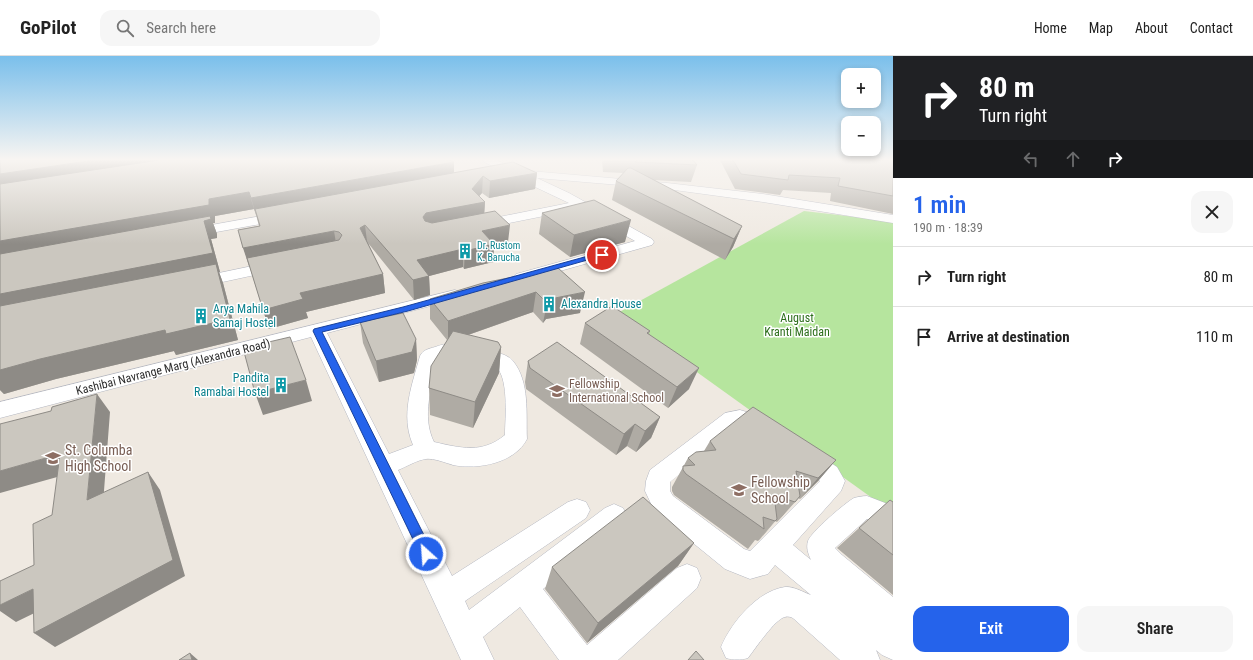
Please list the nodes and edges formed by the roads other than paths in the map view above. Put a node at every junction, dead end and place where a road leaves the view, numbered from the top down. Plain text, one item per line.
1 (546, 188) edge
2 (684, 188) edge
3 (580, 205) junction
4 (296, 213) edge
5 (893, 219) edge
6 (463, 228) edge
7 (179, 235) edge
8 (291, 263) edge
9 (503, 282) edge
10 (184, 285) edge
11 (473, 290) edge
12 (317, 331) junction
13 (0, 410) edge
14 (426, 449) junction
15 (383, 466) junction
16 (577, 510) dead end
17 (614, 516) dead end
18 (893, 521) edge
19 (774, 547) junction
20 (687, 578) edge
21 (523, 587) junction
22 (447, 596) junction
23 (893, 616) edge
24 (465, 632) junction
25 (893, 644) edge
26 (737, 647) dead end
27 (478, 660) edge
28 (579, 660) edge
29 (594, 660) edge
30 (864, 660) edge

1 - 3 street
2 - 5 street
3 - 6 street
3 - 9 street
4 - 7 street
8 - 10 street
11 - 12 street, Kashibai Navrange Marg (Alexandra Road)
12 - 13 street, Kashibai Navrange Marg (Alexandra Road)
12 - 15 street
14 - 14 street
14 - 15 street
15 - 22 street
16 - 22 street
17 - 21 street
18 - 23 street
19 - 19 street
19 - 25 street
20 - 29 street
21 - 24 street
21 - 28 street
22 - 24 street
24 - 27 street
26 - 30 street

